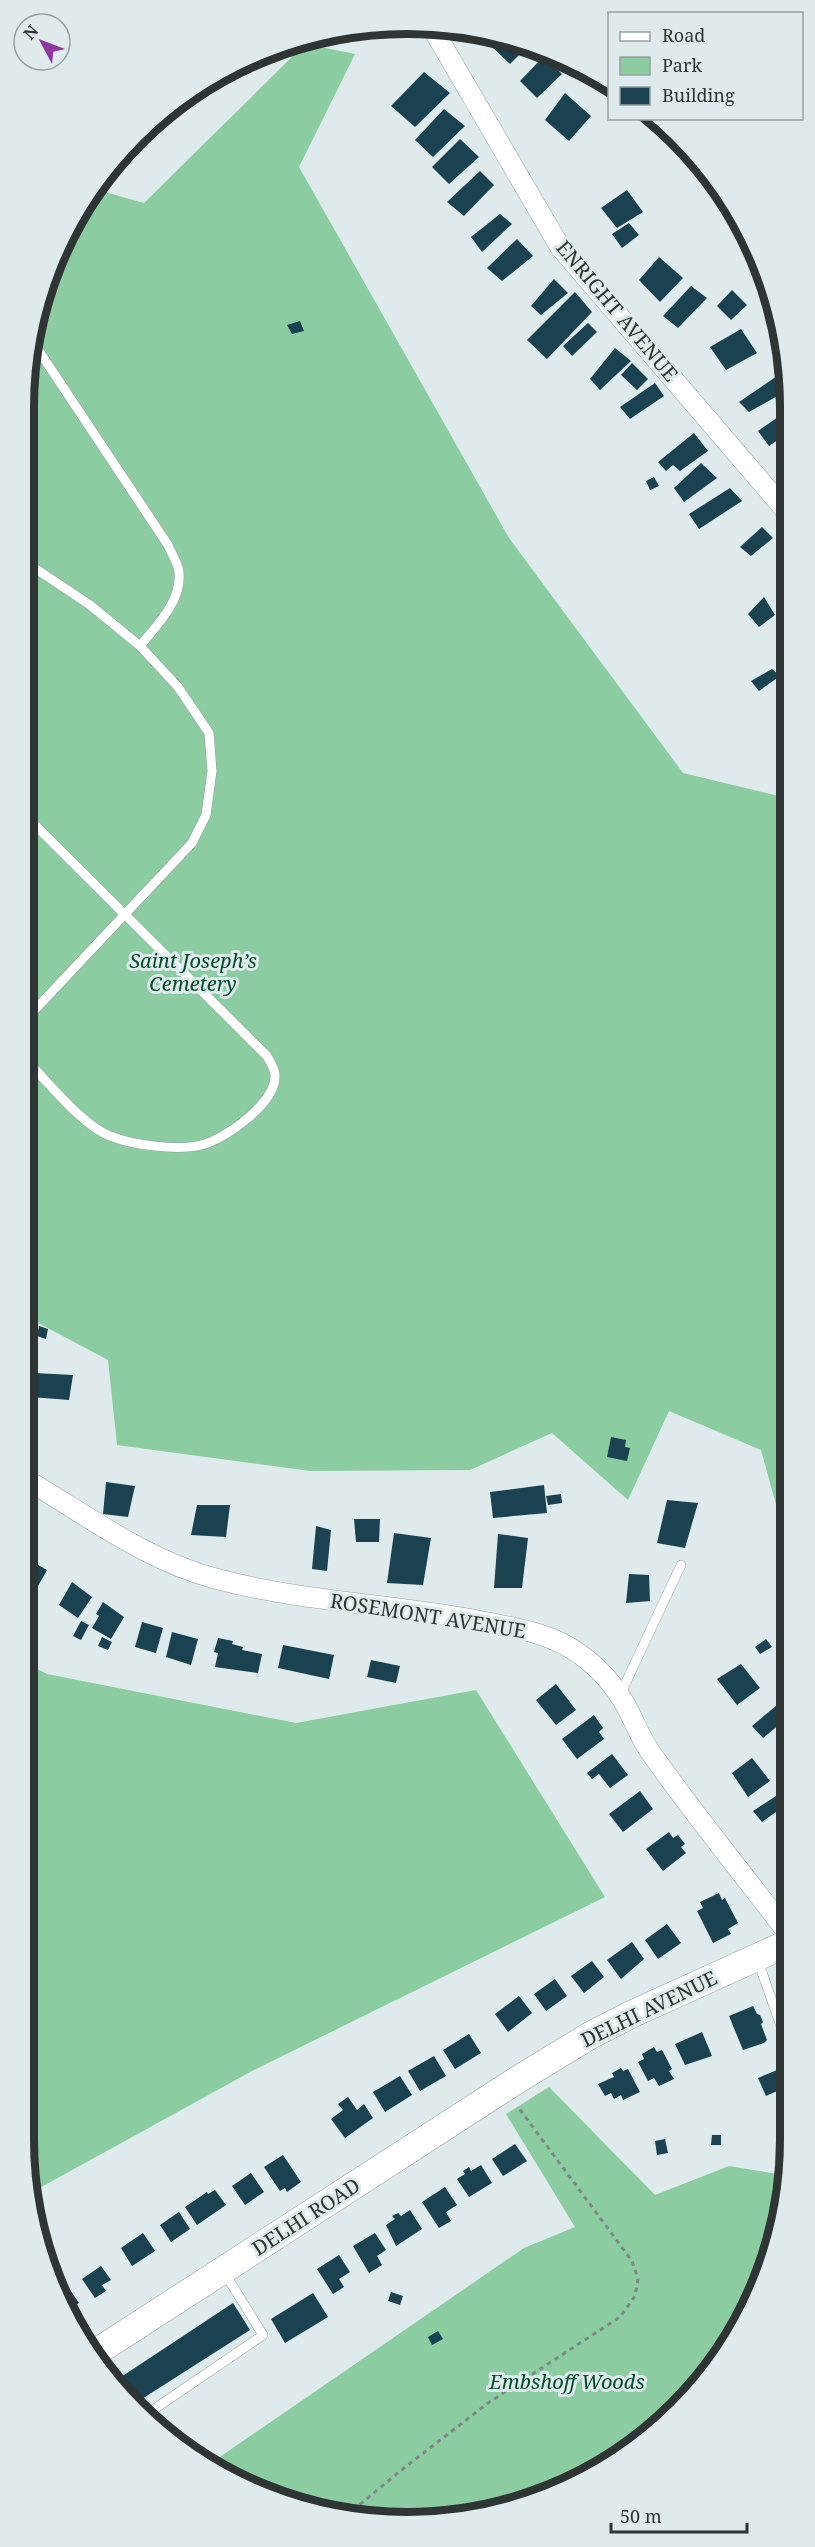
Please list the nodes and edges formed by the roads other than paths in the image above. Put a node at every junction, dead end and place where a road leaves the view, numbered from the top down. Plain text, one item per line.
1 (437, 36) edge
2 (39, 351) edge
3 (780, 504) edge
4 (34, 568) edge
5 (140, 646) junction
6 (34, 824) edge
7 (126, 915) junction
8 (34, 1011) edge
9 (34, 1068) edge
10 (34, 1484) edge
11 (681, 1564) dead end
12 (620, 1695) junction
13 (780, 1923) edge
14 (780, 1947) edge
15 (757, 1958) junction
16 (780, 2024) edge
17 (511, 2084) joint
18 (223, 2271) junction
19 (99, 2350) edge
20 (152, 2411) edge

1 - 3 street, ENRIGHT AVENUE
2 - 5 lane
4 - 5 lane
5 - 7 lane
6 - 7 lane
7 - 8 lane
7 - 9 lane
10 - 12 street, ROSEMONT AVENUE
11 - 12 lane
12 - 13 street, ROSEMONT AVENUE
14 - 15 street, DELHI AVENUE
15 - 16 lane
15 - 17 street, DELHI AVENUE
17 - 18 street, DELHI ROAD
18 - 19 street, DELHI ROAD
18 - 20 lane

